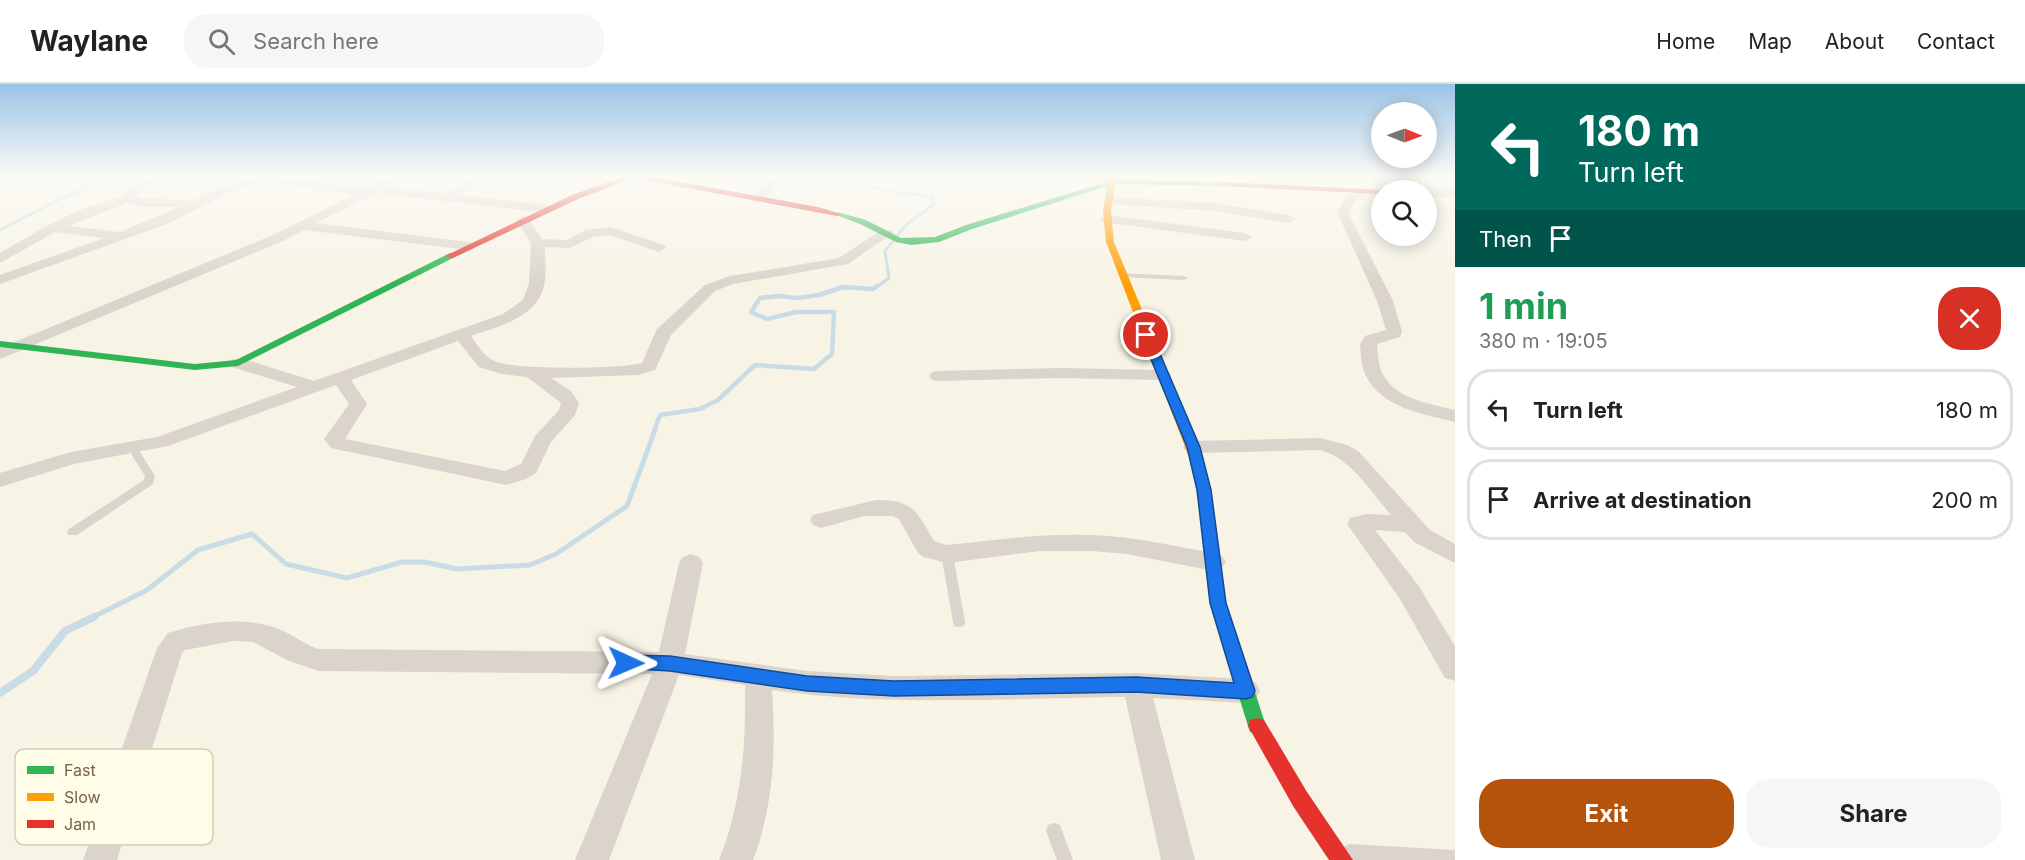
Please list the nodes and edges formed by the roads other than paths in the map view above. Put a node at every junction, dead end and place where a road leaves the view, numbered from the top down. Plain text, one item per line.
1 (87, 212) edge
2 (179, 212) edge
3 (330, 212) edge
4 (542, 212) edge
5 (828, 212) edge
6 (1018, 212) edge
7 (1108, 212) edge
8 (1247, 212) edge
9 (1343, 212) edge
10 (1107, 219) junction
11 (1289, 219) dead end
12 (523, 220) junction
13 (304, 226) junction
14 (53, 228) junction
15 (124, 235) junction
16 (893, 236) junction
17 (1245, 237) dead end
18 (538, 243) junction
19 (468, 246) junction
20 (659, 248) dead end
21 (0, 259) edge
22 (1123, 275) junction
23 (1184, 278) dead end
24 (0, 280) edge
25 (462, 335) junction
26 (0, 344) edge
27 (17, 347) junction
28 (0, 354) edge
29 (238, 363) junction
30 (530, 371) junction
31 (1162, 375) junction
32 (938, 376) dead end
33 (340, 378) junction
34 (316, 387) junction
35 (1455, 416) edge
36 (1193, 447) junction
37 (132, 449) junction
38 (0, 480) edge
39 (821, 520) dead end
40 (1410, 524) junction
41 (73, 532) dead end
42 (947, 554) junction
43 (1455, 554) edge
44 (1214, 562) junction
45 (691, 563) dead end
46 (959, 622) dead end
47 (670, 663) junction
48 (1455, 670) edge
49 (758, 676) junction
50 (1136, 685) junction
51 (1246, 691) junction
52 (137, 749) edge
53 (1054, 831) dead end
54 (105, 845) edge
55 (1340, 856) edge
56 (1455, 858) edge
57 (100, 860) edge
58 (592, 860) edge
59 (736, 860) edge
60 (1065, 860) edge
61 (1178, 860) edge

1 - 14 street
2 - 15 street
3 - 13 street
4 - 12 street
5 - 16 street
6 - 16 street
7 - 10 street
8 - 11 street
9 - 35 street
10 - 17 street
10 - 22 street
12 - 18 street
12 - 19 street
13 - 19 street
13 - 27 street
14 - 15 street
14 - 21 street
15 - 24 street
16 - 30 street
18 - 20 street
18 - 25 street
19 - 29 street
22 - 23 lane
22 - 31 street
25 - 30 street
25 - 33 street
26 - 27 street
27 - 28 street
27 - 29 street
29 - 34 street
30 - 33 street
31 - 32 street
31 - 36 street
33 - 34 street
34 - 37 street
36 - 40 street
36 - 44 street
37 - 38 street
37 - 41 lane
39 - 42 street
40 - 43 street
40 - 48 street
42 - 44 street
42 - 46 lane
44 - 51 street
45 - 47 street
47 - 49 street
47 - 52 street
47 - 58 street
49 - 50 street
49 - 59 street
50 - 51 street
50 - 61 street
51 - 55 street
53 - 60 lane
54 - 57 street
55 - 56 lane

